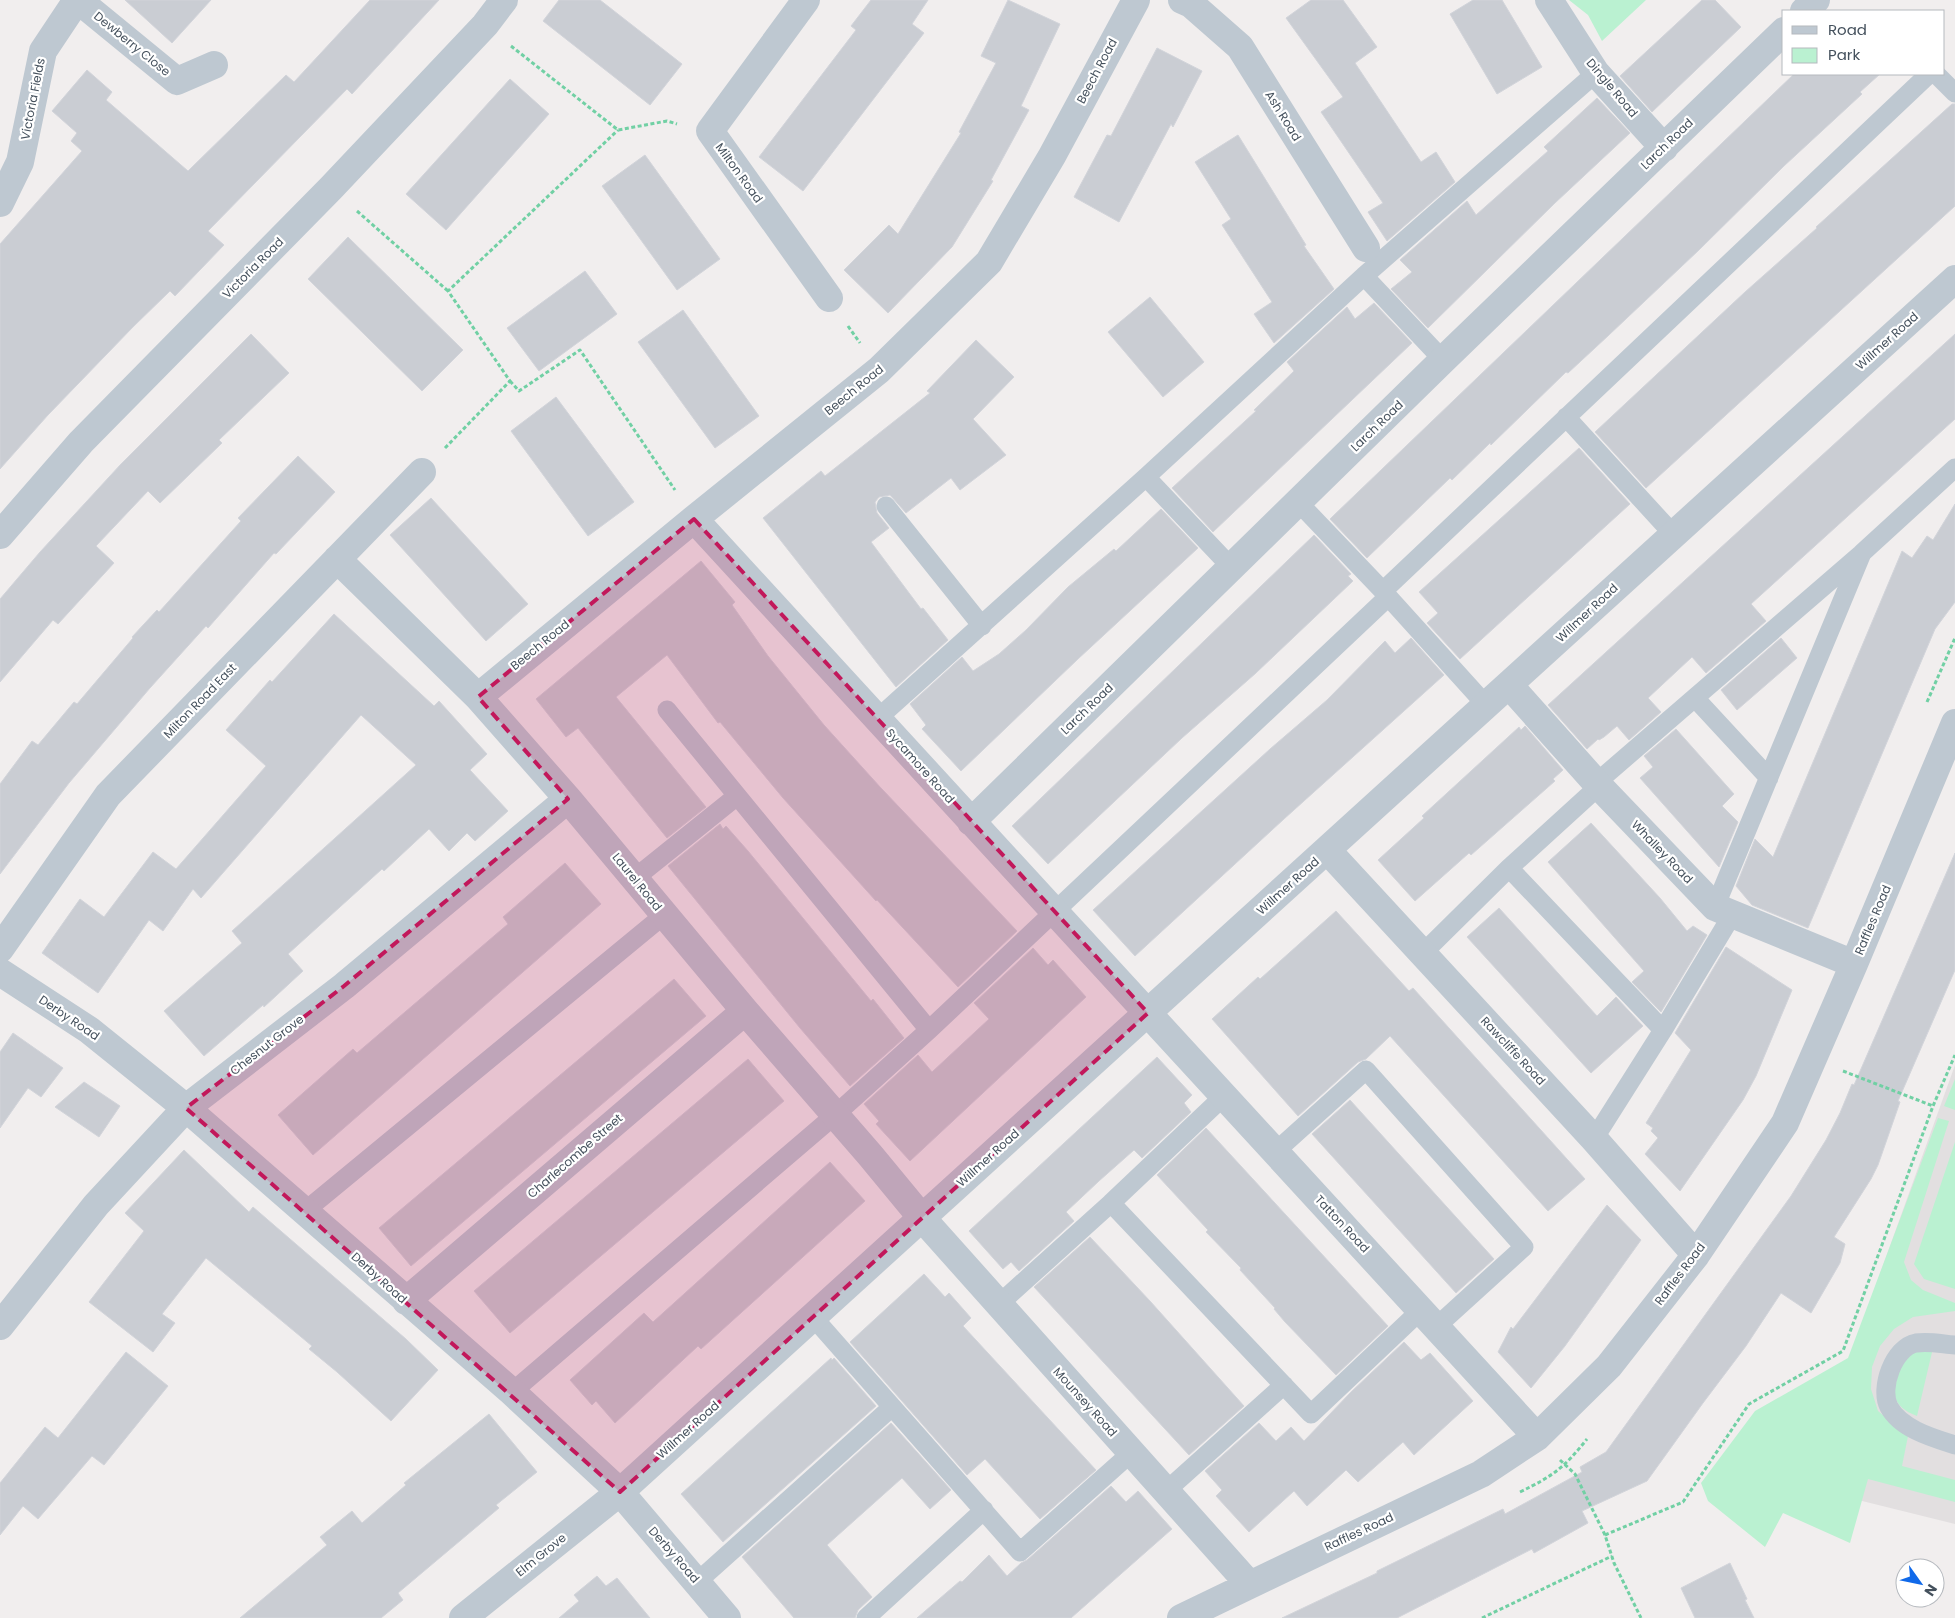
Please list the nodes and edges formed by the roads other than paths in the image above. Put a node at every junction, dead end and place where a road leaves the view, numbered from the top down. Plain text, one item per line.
1 (78, 0) edge
2 (504, 0) edge
3 (806, 0) edge
4 (1136, 0) edge
5 (1182, 0) edge
6 (1549, 0) edge
7 (1816, 0) edge
8 (1805, 10) edge
9 (1782, 33) edge
10 (214, 65) dead end
11 (1596, 73) junction
12 (1928, 75) edge
13 (1937, 75) edge
14 (1955, 93) edge
15 (1664, 148) junction
16 (0, 203) edge
17 (1366, 248) dead end
18 (1364, 276) junction
19 (1955, 279) edge
20 (829, 298) road end
21 (1443, 360) junction
22 (1566, 416) junction
23 (1955, 468) edge
24 (422, 472) road end
25 (1146, 477) junction
26 (1298, 502) junction
27 (886, 506) dead end
28 (694, 519) junction
29 (0, 534) edge
30 (1674, 534) junction
31 (1862, 553) junction
32 (337, 559) junction
33 (1232, 568) junction
34 (1386, 594) junction
35 (982, 626) junction
36 (1509, 685) junction
37 (478, 697) junction
38 (1695, 698) junction
39 (1486, 705) junction
40 (667, 710) dead end
41 (877, 719) junction
42 (1955, 723) edge
43 (1769, 778) junction
44 (1598, 785) junction
45 (737, 796) junction
46 (568, 799) junction
47 (971, 822) junction
48 (1327, 850) junction
49 (1509, 868) junction
50 (635, 878) junction
51 (1054, 911) junction
52 (1724, 911) junction
53 (664, 915) junction
54 (0, 949) edge
55 (1422, 954) junction
56 (1854, 964) junction
57 (0, 972) edge
58 (745, 1011) junction
59 (1148, 1013) junction
60 (929, 1030) junction
61 (1663, 1030) junction
62 (1224, 1096) junction
63 (186, 1108) junction
64 (835, 1114) junction
65 (1594, 1139) junction
66 (1275, 1152) junction
67 (1112, 1203) junction
68 (305, 1211) junction
69 (922, 1218) junction
70 (1696, 1255) junction
71 (406, 1301) junction
72 (998, 1304) junction
73 (813, 1317) junction
74 (1428, 1318) junction
75 (0, 1326) edge
76 (1955, 1345) edge
77 (1284, 1385) junction
78 (512, 1392) junction
79 (892, 1407) junction
80 (1537, 1436) junction
81 (1955, 1445) edge
82 (1131, 1453) junction
83 (1166, 1491) junction
84 (620, 1492) junction
85 (984, 1510) junction
86 (697, 1582) junction
87 (1250, 1584) junction
88 (463, 1618) edge
89 (727, 1618) edge
90 (866, 1618) edge
91 (1181, 1618) edge

1 - 10 street, Dewberry Close
1 - 16 street, Victoria Fields
2 - 29 street, Victoria Road
3 - 20 street, Milton Road
4 - 28 street, Beech Road
5 - 17 street, Ash Road
6 - 11 street, Dingle Road
7 - 8 street
9 - 15 street, Larch Road
11 - 15 street, Dingle Road
11 - 18 lane
12 - 22 lane
13 - 14 lane
15 - 21 street, Larch Road
18 - 21 lane
18 - 25 lane
19 - 30 street, Willmer Road
21 - 26 street, Larch Road
22 - 30 lane
22 - 34 lane
23 - 31 lane
24 - 32 street, Milton Road East
25 - 33 lane
25 - 35 lane
26 - 33 street, Larch Road
26 - 34 lane
27 - 35 lane
28 - 37 street, Beech Road
28 - 41 street, Sycamore Road
30 - 36 street, Willmer Road
31 - 38 lane
31 - 43 lane
32 - 37 street, Laurel Road
32 - 54 street, Milton Road East
33 - 47 street, Larch Road
34 - 39 lane
34 - 51 lane
35 - 41 lane
36 - 39 street, Willmer Road
36 - 44 street, Whalley Road
37 - 46 street, Laurel Road
38 - 43 lane
38 - 44 lane
39 - 48 street, Willmer Road
40 - 45 lane
41 - 47 street, Sycamore Road
42 - 56 street, Raffles Road
43 - 52 lane
44 - 49 lane
44 - 52 street, Whalley Road
45 - 50 lane
45 - 60 lane
46 - 50 street, Laurel Road
46 - 63 street, Chesnut Grove
47 - 51 street, Sycamore Road
48 - 55 street, Rawcliffe Road
48 - 59 street, Willmer Road
49 - 55 lane
49 - 61 lane
50 - 53 street, Laurel Road
51 - 59 street, Sycamore Road
51 - 60 lane
52 - 56 street, Whalley Road
52 - 61 lane
53 - 58 street, Laurel Road
53 - 68 lane
55 - 65 street, Rawcliffe Road
56 - 70 street, Raffles Road
57 - 63 street, Derby Road
58 - 64 street, Laurel Road
58 - 71 street, Charlecombe Street
59 - 62 street, Tatton Road
59 - 69 street, Willmer Road
60 - 64 lane
61 - 65 lane
62 - 66 street, Tatton Road
62 - 67 lane
63 - 68 street, Derby Road
63 - 75 street, Chesnut Grove
64 - 69 street, Laurel Road
64 - 78 lane
65 - 70 street, Rawcliffe Road
66 - 74 street, Tatton Road
66 - 74 lane
67 - 72 lane
67 - 77 lane
68 - 71 street, Derby Road
69 - 72 street, Mounsey Road
69 - 73 street, Willmer Road
70 - 80 street, Raffles Road
71 - 78 street, Derby Road
72 - 82 street, Mounsey Road
73 - 79 lane
73 - 84 street, Willmer Road
74 - 77 lane
74 - 80 street, Tatton Road
76 - 81 lane
77 - 83 lane
78 - 84 street, Derby Road
79 - 85 lane
79 - 86 lane
80 - 87 street, Raffles Road
82 - 83 street, Mounsey Road
82 - 85 lane
83 - 87 street, Mounsey Road
84 - 86 street, Derby Road
84 - 88 street, Elm Grove
85 - 90 lane
86 - 89 street, Derby Road
87 - 91 street, Raffles Road

